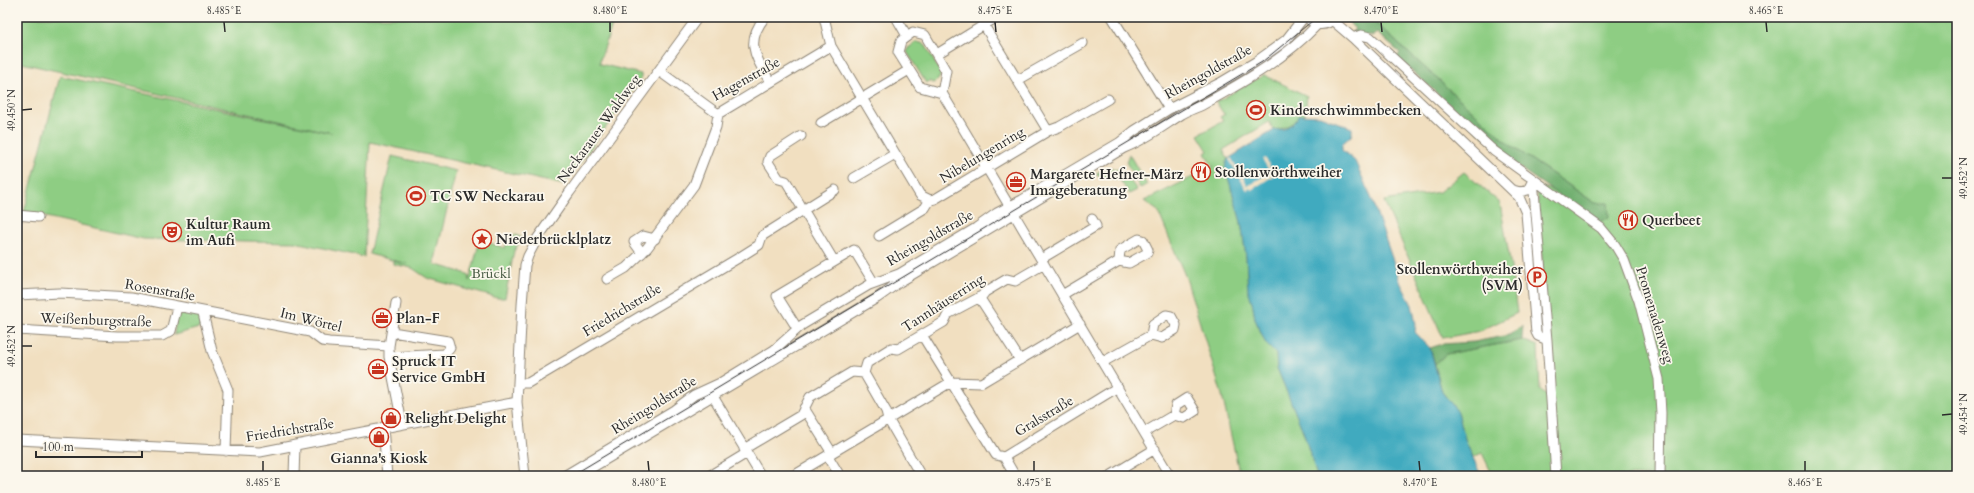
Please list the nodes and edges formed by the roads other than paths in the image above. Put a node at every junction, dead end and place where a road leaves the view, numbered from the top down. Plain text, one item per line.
1 (698, 17) edge
2 (765, 17) edge
3 (824, 17) edge
4 (896, 17) edge
5 (979, 17) edge
6 (997, 17) edge
7 (1112, 17) edge
8 (1304, 17) edge
9 (1307, 17) edge
10 (1334, 18) edge
11 (1318, 24) junction
12 (984, 25) junction
13 (907, 36) junction
14 (1353, 38) junction
15 (1083, 43) dead end
16 (831, 46) junction
17 (937, 54) junction
18 (909, 70) junction
19 (659, 71) junction
20 (1413, 77) junction
21 (1018, 80) junction
22 (770, 82) junction
23 (1401, 85) junction
24 (942, 93) junction
25 (862, 98) junction
26 (1108, 99) dead end
27 (1169, 109) junction
28 (718, 114) junction
29 (821, 123) dead end
30 (1048, 131) junction
31 (801, 136) dead end
32 (895, 154) junction
33 (986, 168) junction
34 (854, 178) dead end
35 (1533, 180) junction
36 (836, 190) dead end
37 (1513, 190) junction
38 (930, 200) junction
39 (803, 209) junction
40 (1012, 210) junction
41 (17, 215) edge
42 (38, 217) dead end
43 (1092, 219) dead end
44 (879, 236) dead end
45 (655, 238) junction
46 (642, 253) junction
47 (834, 261) junction
48 (1119, 261) dead end
49 (1042, 262) junction
50 (607, 279) dead end
51 (874, 283) junction
52 (17, 295) edge
53 (1062, 295) junction
54 (979, 297) junction
55 (396, 303) dead end
56 (177, 307) junction
57 (203, 313) junction
58 (1080, 324) junction
59 (797, 328) junction
60 (17, 330) edge
61 (392, 332) junction
62 (922, 335) junction
63 (1151, 335) dead end
64 (1547, 340) junction
65 (389, 346) junction
66 (389, 357) junction
67 (1020, 360) junction
68 (1103, 362) junction
69 (864, 373) junction
70 (518, 382) junction
71 (952, 382) junction
72 (1118, 387) junction
73 (708, 388) junction
74 (713, 397) junction
75 (517, 402) junction
76 (804, 408) junction
77 (1174, 415) dead end
78 (888, 419) junction
79 (402, 423) junction
80 (383, 427) junction
81 (1145, 432) junction
82 (17, 440) edge
83 (296, 445) junction
84 (1155, 449) junction
85 (226, 451) junction
86 (746, 451) junction
87 (830, 454) junction
88 (1004, 457) junction
89 (294, 476) edge
90 (388, 476) edge
91 (525, 476) edge
92 (564, 476) edge
93 (578, 476) edge
94 (709, 476) edge
95 (761, 476) edge
96 (793, 476) edge
97 (840, 476) edge
98 (921, 476) edge
99 (1015, 476) edge
100 (1110, 476) edge
101 (1170, 476) edge
102 (1556, 476) edge
103 (1660, 476) edge

1 - 19 street, Neckarauer Waldweg
2 - 22 street
3 - 16 street, Nibelungenring
4 - 13 street
5 - 12 street, Nibelungenring
6 - 12 street
7 - 27 street
8 - 27 street, Rheingoldstraße
9 - 11 street
10 - 11 street, Rheingoldstraße
10 - 14 street
11 - 40 street, Rheingoldstraße
12 - 17 street
12 - 21 street, Nibelungenring
13 - 17 street
13 - 18 street
14 - 20 street, Promenadenweg
14 - 23 street
15 - 21 street
16 - 22 street, Hagenstraße
16 - 25 street, Nibelungenring
17 - 24 street
18 - 24 street
18 - 25 street
19 - 28 street, Hagenstraße
19 - 70 street, Neckarauer Waldweg
20 - 23 street
20 - 35 street, Promenadenweg
21 - 30 street, Nibelungenring
22 - 28 street, Hagenstraße
23 - 37 street
24 - 33 street
25 - 29 street
25 - 32 street, Nibelungenring
26 - 30 street, Nibelungenring
27 - 40 street, Rheingoldstraße
28 - 45 street
30 - 33 street, Nibelungenring
31 - 39 street
32 - 34 street
32 - 38 street, Nibelungenring
33 - 38 street, Nibelungenring
33 - 40 street
35 - 37 street
35 - 64 street
35 - 103 street, Promenadenweg
36 - 39 street, Friedrichstraße
37 - 64 street
38 - 44 street, Nibelungenring
39 - 47 street
39 - 70 street, Friedrichstraße
40 - 49 street
40 - 51 street, Rheingoldstraße
40 - 74 street, Rheingoldstraße
41 - 42 street
43 - 49 street, Tannhäuserring
45 - 46 street
45 - 46 street
46 - 50 street
47 - 51 street
47 - 59 street
48 - 53 street
49 - 53 street
49 - 54 street, Tannhäuserring
51 - 59 street, Rheingoldstraße
52 - 56 street, Rosenstraße
53 - 58 street
54 - 62 street, Tannhäuserring
54 - 67 street
55 - 61 street
56 - 57 street, Rosenstraße
56 - 60 street, Weißenburgstraße
57 - 65 street, Im Wörtel
57 - 85 street, Rosenstraße
58 - 67 street
58 - 68 street
59 - 73 street, Rheingoldstraße
61 - 65 street
61 - 66 street
62 - 69 street, Tannhäuserring
62 - 71 street
63 - 68 street
64 - 102 street
65 - 66 street
66 - 79 street
67 - 71 street
68 - 72 street
69 - 76 street
69 - 78 street
70 - 75 street, Neckarauer Waldweg
71 - 78 street
71 - 88 street
72 - 81 street
72 - 88 street, Gralsstraße
73 - 74 street
73 - 92 street, Rheingoldstraße
74 - 86 street
74 - 93 street, Rheingoldstraße
75 - 79 street, Friedrichstraße
75 - 91 street, Neckarauer Waldweg
76 - 86 street
76 - 87 street
77 - 81 street
78 - 87 street
78 - 98 street
79 - 80 street, Friedrichstraße
80 - 83 street, Friedrichstraße
80 - 90 street
81 - 84 street
82 - 85 street, Friedrichstraße
83 - 85 street, Friedrichstraße
83 - 89 street
84 - 100 street
84 - 101 street
86 - 94 street
86 - 95 street
87 - 96 street
87 - 97 street
88 - 99 street

